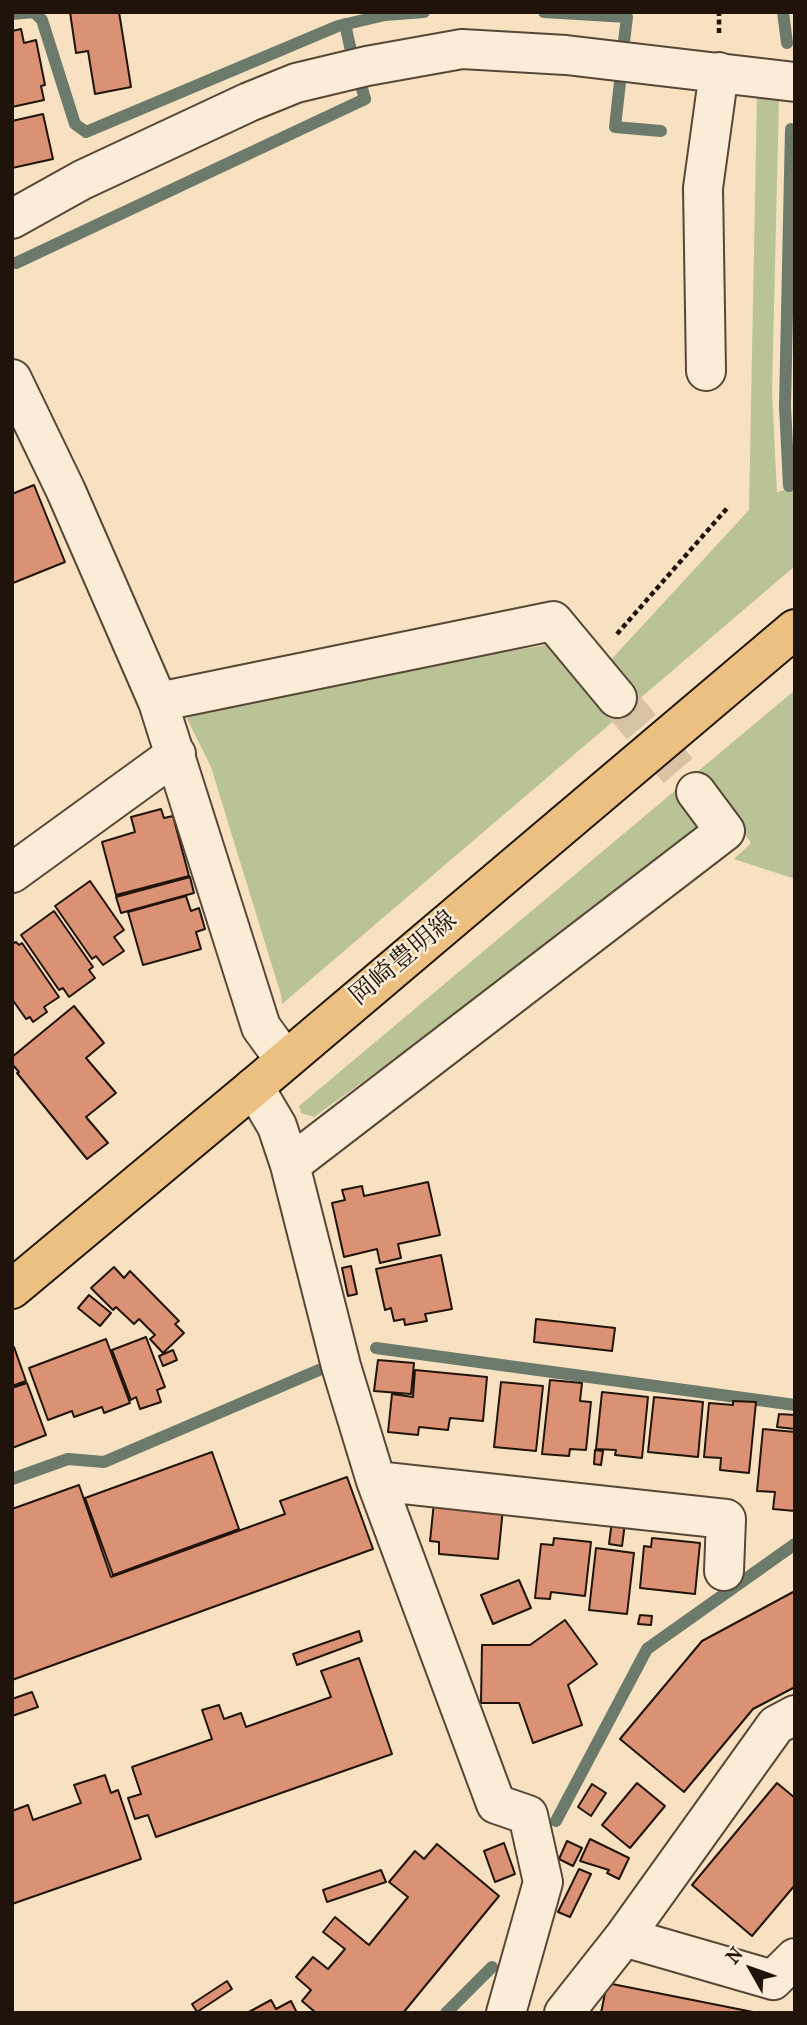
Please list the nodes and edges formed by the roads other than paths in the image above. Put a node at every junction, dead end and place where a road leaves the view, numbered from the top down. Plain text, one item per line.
1 (719, 72) junction
2 (795, 82) edge
3 (12, 219) edge
4 (706, 371) dead end
5 (12, 379) edge
6 (795, 629) edge
7 (617, 698) tunnel mouth
8 (158, 702) junction
9 (176, 754) junction
10 (696, 792) tunnel mouth
11 (12, 873) edge
12 (285, 1060) junction
13 (254, 1087) junction
14 (290, 1166) junction
15 (12, 1289) edge
16 (376, 1481) junction
17 (723, 1571) dead end
18 (795, 1715) edge
19 (624, 1937) junction
20 (795, 1958) edge
21 (506, 2013) edge
22 (564, 2013) edge

1 - 2 street
1 - 3 street
1 - 4 street
5 - 8 street
6 - 12 main road, 岡崎豊明線
7 - 8 street
8 - 9 street
9 - 11 street
9 - 12 street
10 - 14 street
12 - 13 main road, 岡崎豊明線
13 - 14 street
13 - 15 main road, 岡崎豊明線
14 - 16 street
16 - 17 street
16 - 21 street
18 - 19 street
19 - 20 street
19 - 22 street

